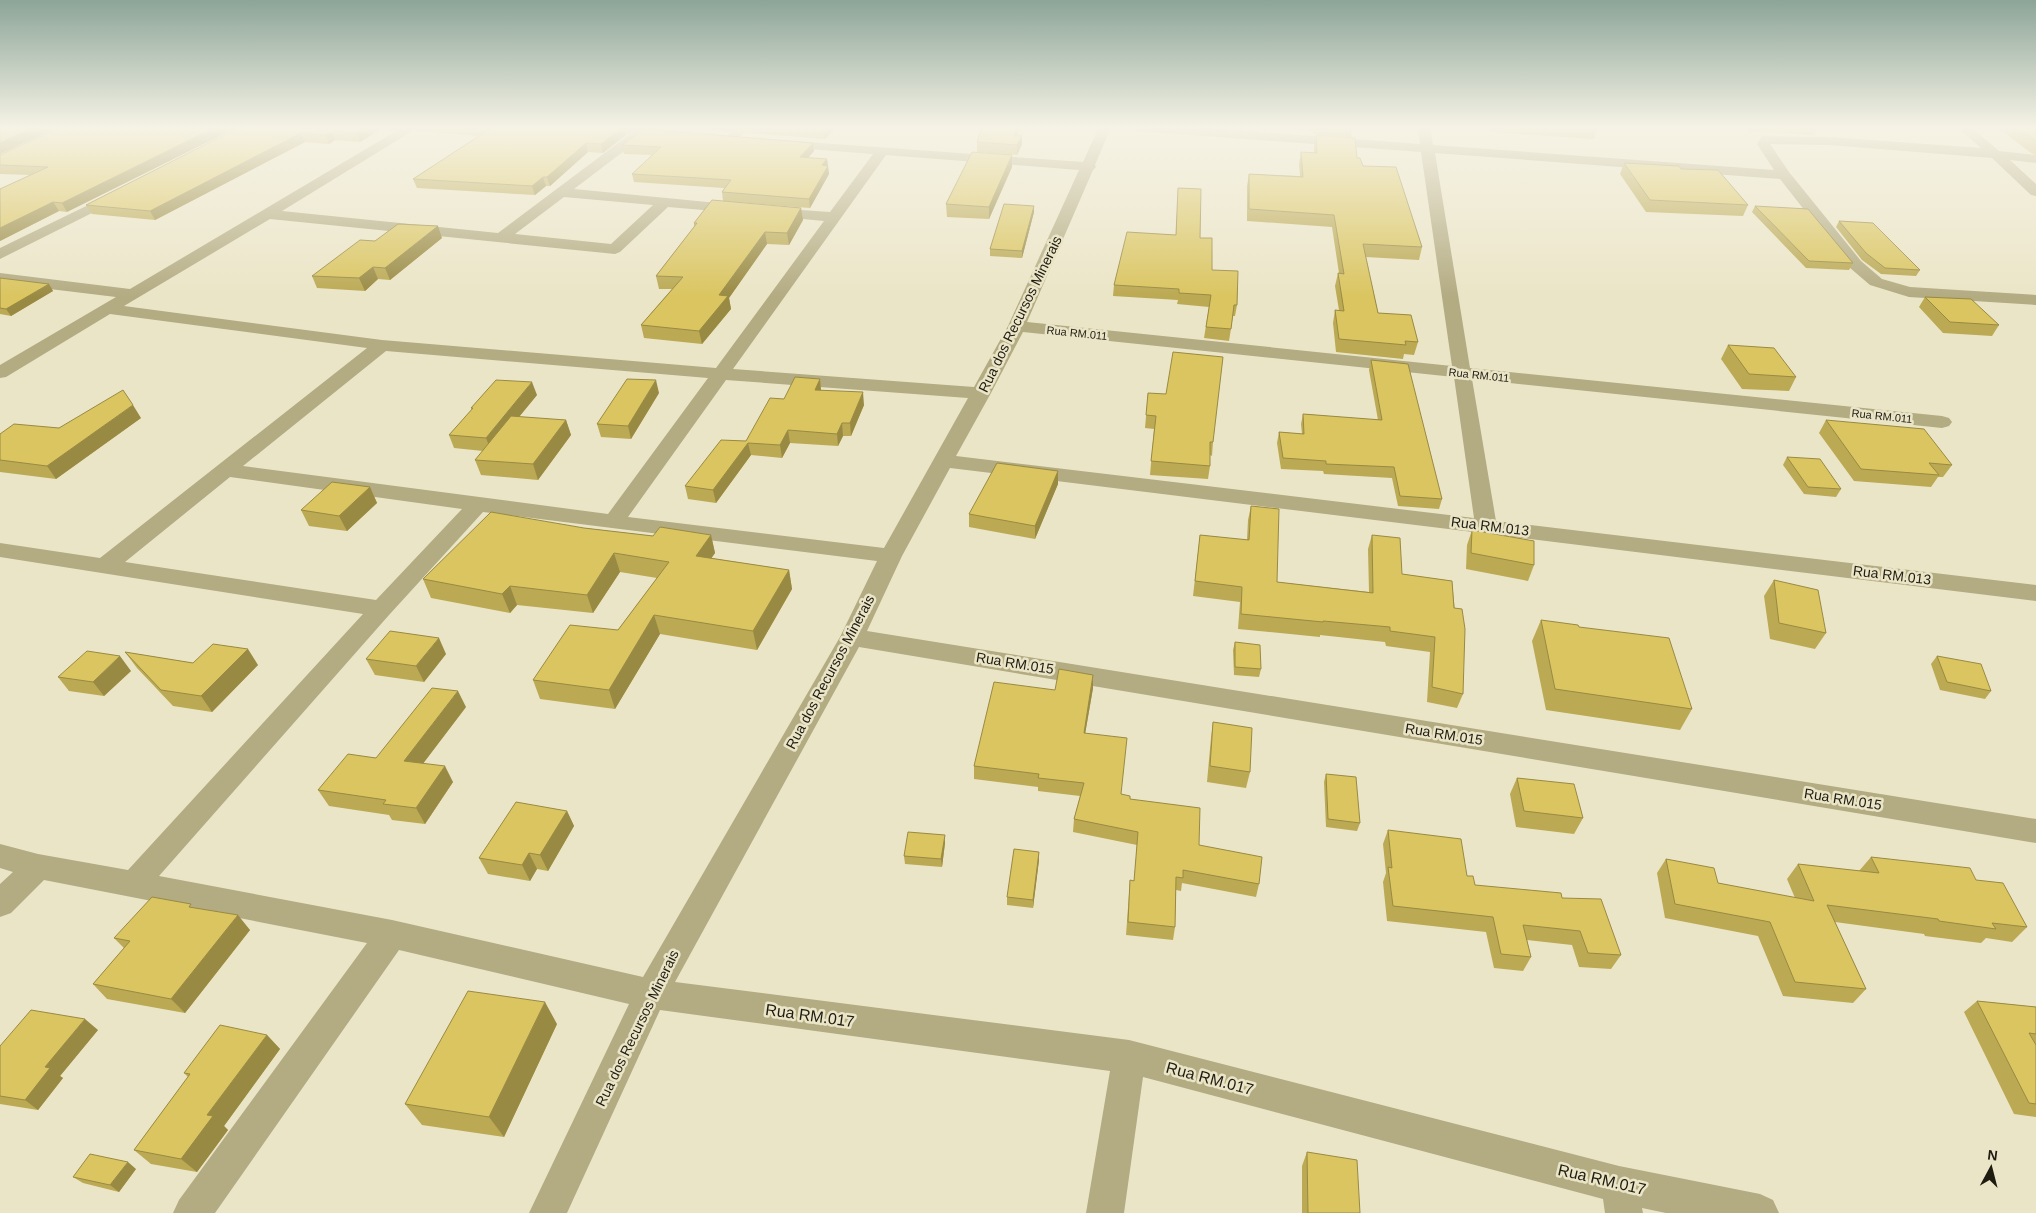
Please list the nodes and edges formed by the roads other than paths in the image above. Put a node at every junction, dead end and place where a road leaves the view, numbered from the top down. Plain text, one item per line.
1 (319, 184) edge
2 (571, 184) edge
3 (858, 184) edge
4 (1081, 184) edge
5 (1433, 184) edge
6 (1791, 184) edge
7 (131, 188) edge
8 (560, 192) junction
9 (666, 202) junction
10 (268, 214) junction
11 (834, 217) junction
12 (502, 237) junction
13 (0, 254) edge
14 (0, 278) edge
15 (134, 294) junction
16 (2036, 300) edge
17 (107, 309) junction
18 (1017, 326) junction
19 (382, 345) junction
20 (0, 373) edge
21 (1461, 373) junction
22 (722, 374) junction
23 (982, 393) junction
24 (1942, 422) dead end
25 (943, 461) junction
26 (225, 470) junction
27 (478, 505) junction
28 (614, 522) junction
29 (1486, 526) junction
30 (0, 550) edge
31 (892, 556) junction
32 (104, 567) junction
33 (2036, 593) edge
34 (381, 609) junction
35 (852, 637) junction
36 (2036, 831) edge
37 (0, 856) edge
38 (38, 866) junction
39 (134, 884) junction
40 (0, 904) edge
41 (392, 934) junction
42 (650, 994) junction
43 (1129, 1057) junction
44 (1621, 1199) edge
45 (192, 1213) edge
46 (548, 1213) edge
47 (1105, 1213) edge
48 (1760, 1213) edge

1 - 10 street
2 - 8 street
3 - 11 street
4 - 18 street, Rua dos Recursos Minerais
5 - 21 street
6 - 16 street
7 - 13 street
8 - 9 street
8 - 12 street
9 - 11 street
9 - 12 street
10 - 12 street
10 - 15 street
11 - 22 street
14 - 15 street
15 - 17 street
17 - 19 street
17 - 20 street
18 - 21 street, Rua RM.011
18 - 23 street, Rua dos Recursos Minerais
19 - 22 street
19 - 26 street
21 - 24 street, Rua RM.011
21 - 29 street
22 - 23 street
22 - 28 street
23 - 25 street, Rua dos Recursos Minerais
25 - 29 street, Rua RM.013
25 - 31 street, Rua dos Recursos Minerais
26 - 27 street
26 - 32 street
27 - 28 street
27 - 34 street
28 - 31 street
29 - 33 street, Rua RM.013
30 - 32 street
31 - 35 street, Rua dos Recursos Minerais
32 - 34 street
34 - 39 street
35 - 36 street, Rua RM.015
35 - 42 street, Rua dos Recursos Minerais
37 - 38 street, Rua RM.017
38 - 39 street, Rua RM.017
38 - 40 street
39 - 41 street, Rua RM.017
41 - 42 street, Rua RM.017
41 - 45 street
42 - 43 street, Rua RM.017
42 - 46 street, Rua dos Recursos Minerais
43 - 44 street, Rua RM.017
43 - 47 street
44 - 48 street, Rua RM.017

